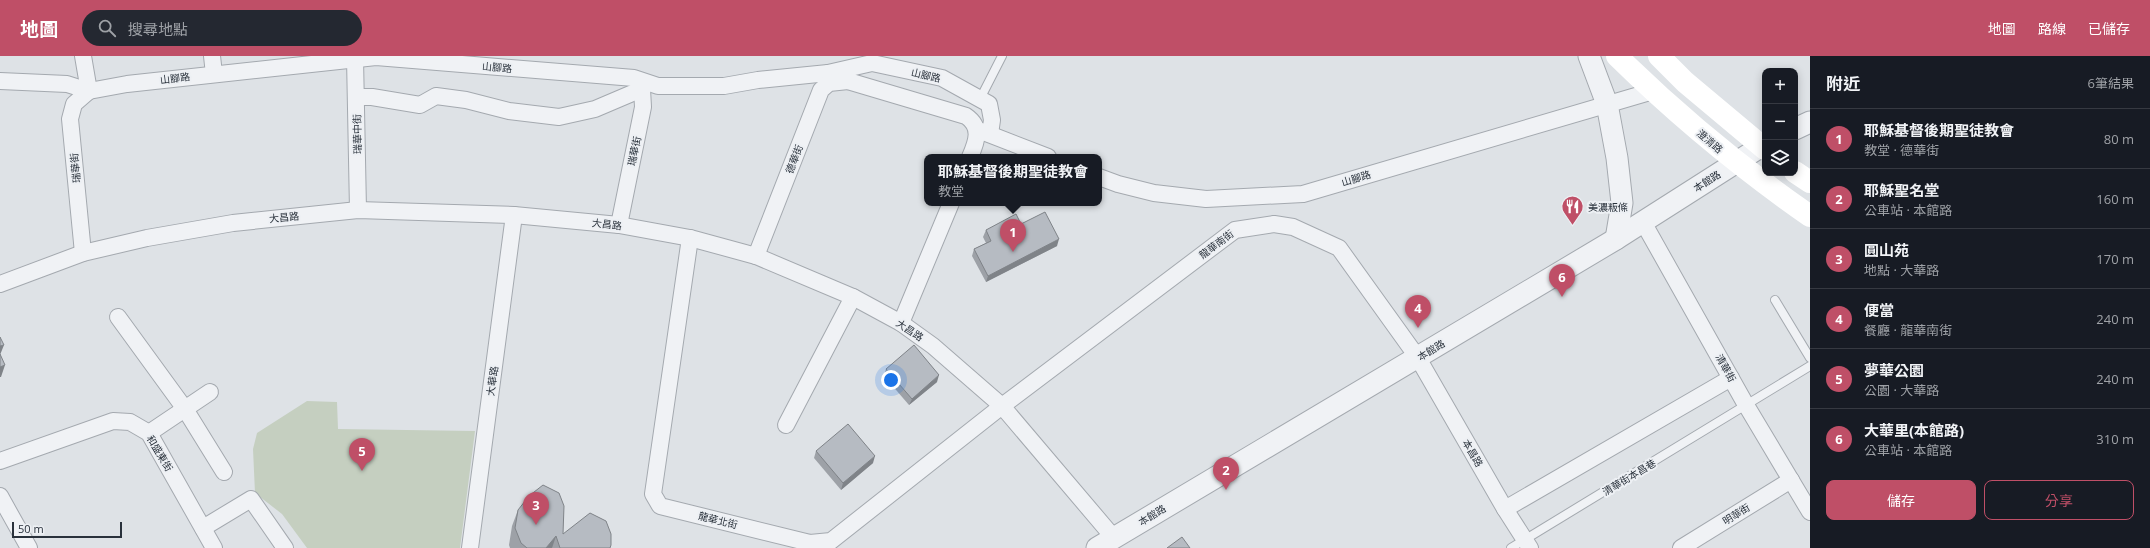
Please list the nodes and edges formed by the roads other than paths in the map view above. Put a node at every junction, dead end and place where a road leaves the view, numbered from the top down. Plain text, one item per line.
1 (83, 56) edge
2 (212, 56) edge
3 (1002, 56) edge
4 (1589, 56) edge
5 (1617, 56) edge
6 (1659, 56) edge
7 (355, 58) junction
8 (301, 60) edge
9 (828, 73) junction
10 (214, 74) junction
11 (0, 81) edge
12 (848, 81) junction
13 (638, 83) junction
14 (89, 91) junction
15 (1653, 91) junction
16 (356, 97) junction
17 (980, 99) junction
18 (1607, 104) junction
19 (1810, 122) edge
20 (1798, 128) edge
21 (983, 132) junction
22 (1762, 145) edge
23 (1762, 148) edge
24 (971, 154) edge
25 (1040, 154) edge
26 (1736, 162) junction
27 (1798, 174) edge
28 (1102, 178) edge
29 (1810, 182) edge
30 (950, 206) edge
31 (358, 210) junction
32 (514, 215) junction
33 (1810, 216) edge
34 (1643, 222) junction
35 (619, 225) junction
36 (690, 238) junction
37 (1616, 239) junction
38 (83, 253) junction
39 (756, 256) junction
40 (0, 284) edge
41 (853, 297) junction
42 (1775, 300) dead end
43 (118, 317) dead end
44 (901, 323) junction
45 (1418, 358) junction
46 (1810, 358) edge
47 (1810, 366) edge
48 (1731, 378) junction
49 (210, 392) dead end
50 (1746, 405) junction
51 (1002, 406) junction
52 (185, 409) junction
53 (786, 425) dead end
54 (149, 433) junction
55 (0, 461) edge
56 (224, 472) dead end
57 (1791, 480) junction
58 (0, 496) edge
59 (1505, 509) junction
60 (1810, 512) edge
61 (202, 528) junction
62 (1106, 543) edge
63 (1528, 544) edge
64 (29, 548) edge
65 (214, 548) edge
66 (286, 548) edge
67 (470, 548) edge
68 (1511, 548) edge
69 (1682, 548) edge

1 - 14 street
2 - 10 street
3 - 17 lane
4 - 18 street
5 - 15 main road, 澄清路
6 - 22 main road
7 - 8 street, 山腳路
7 - 13 street, 山腳路
7 - 16 street, 瑞華中街
8 - 10 street, 山腳路
9 - 12 street, 山腳路
9 - 13 street, 山腳路
9 - 17 street, 山腳路
10 - 14 street, 山腳路
11 - 14 street, 山腳路
12 - 21 street, 山腳路
12 - 39 street, 德華街
13 - 16 street
13 - 35 street, 瑞華街
14 - 38 street, 瑞華街
15 - 18 street, 山腳路
15 - 26 main road, 澄清路
16 - 31 street, 瑞華中街
17 - 21 street, 山腳路
18 - 28 street, 山腳路
18 - 37 street
19 - 20 street
21 - 24 street
21 - 25 street, 山腳路
23 - 26 street, 本館路
26 - 33 main road, 澄清路
26 - 34 street, 本館路
27 - 29 main road
30 - 44 street
31 - 32 street, 大昌路
31 - 38 street, 大昌路
32 - 35 street, 大昌路
32 - 67 street, 大華路
34 - 37 street, 本館路
34 - 48 street, 清華街
35 - 36 street, 大昌路
36 - 39 street, 大昌路
36 - 51 street, 龍華北街
37 - 45 street, 本館路
38 - 40 street, 大昌路
39 - 41 street, 大昌路
41 - 44 street, 大昌路
41 - 53 street
42 - 46 lane
43 - 52 street
44 - 51 street, 大昌路
45 - 51 street, 龍華南街
45 - 59 street, 本昌路
45 - 62 street, 本館路
47 - 50 lane, 清華街本昌巷
48 - 50 street, 清華街
48 - 59 street
49 - 52 street
50 - 57 street, 清華街
50 - 63 lane, 清華街本昌巷
51 - 62 street, 大昌路
52 - 54 street
52 - 56 street
54 - 55 street, 和盛東街
54 - 61 street, 和盛東街
57 - 60 street, 清華街
57 - 69 street, 明華街
58 - 64 street
59 - 63 street, 本昌路
61 - 65 street, 和盛東街
61 - 66 street
63 - 68 lane, 清華街本昌巷

